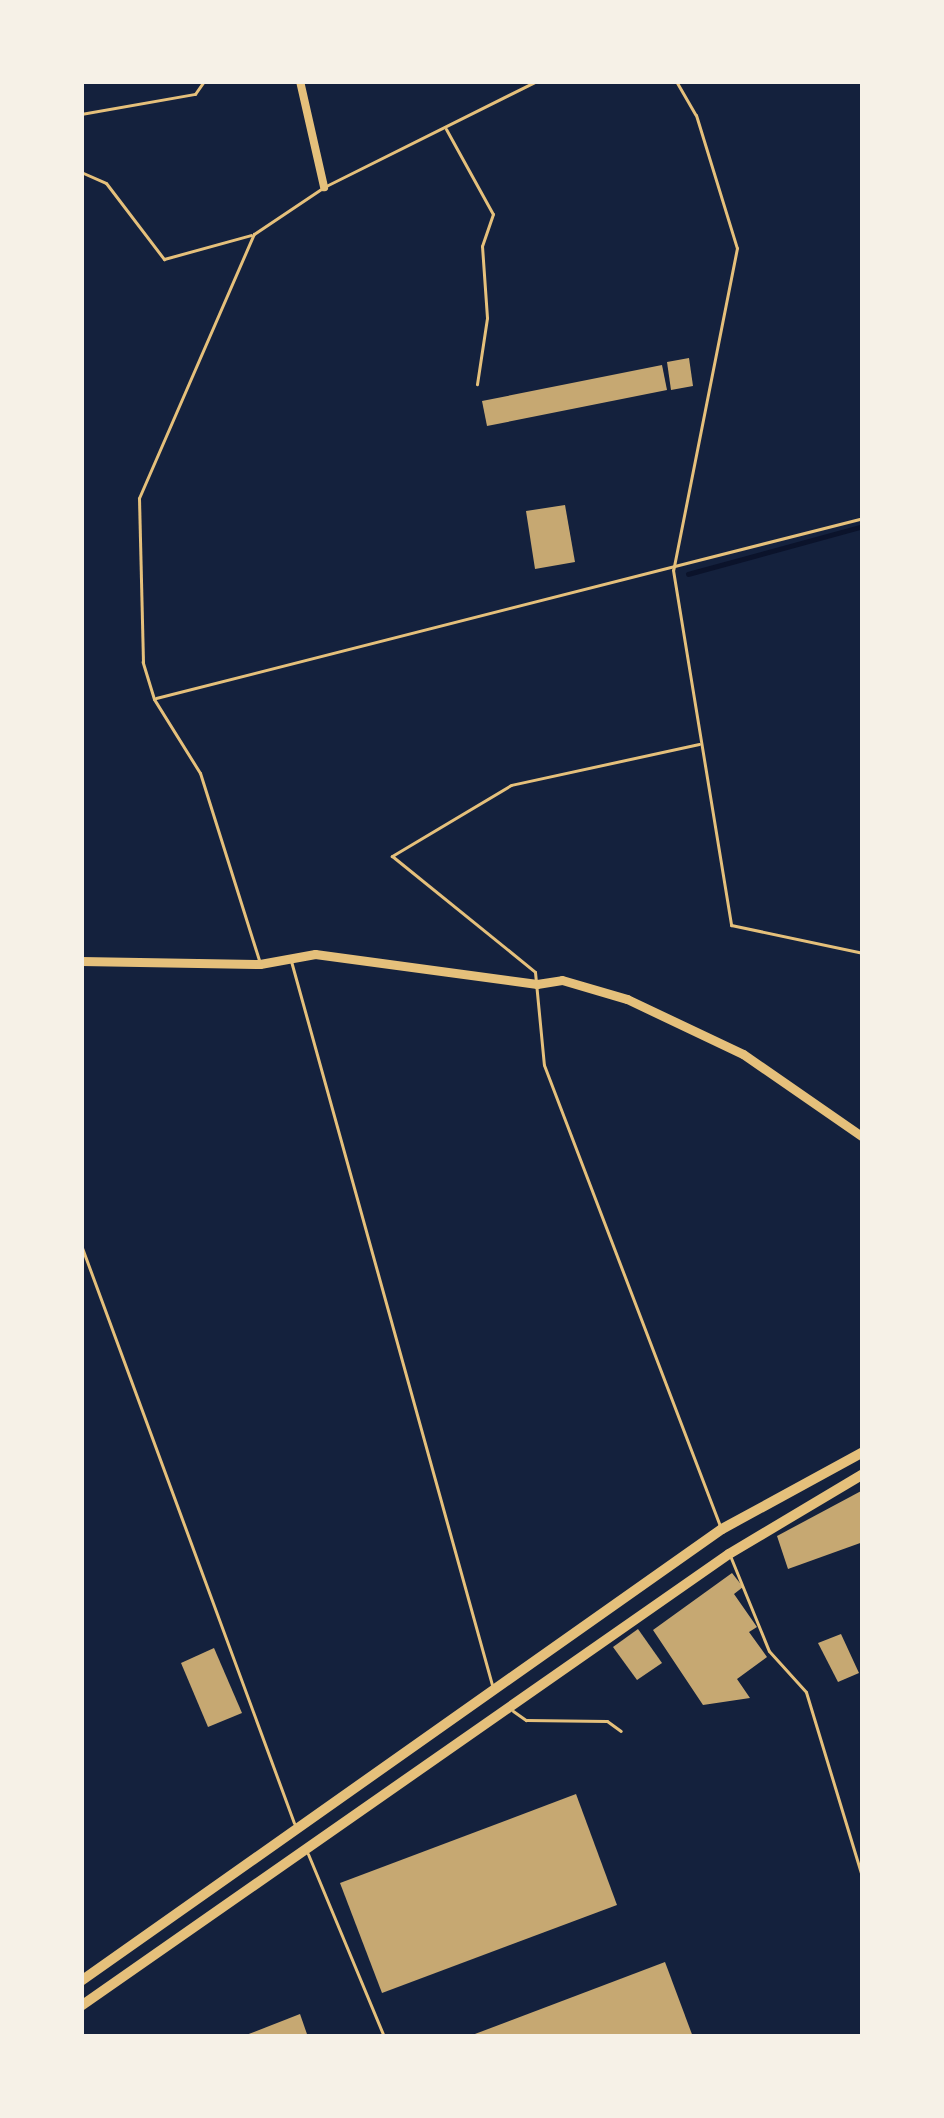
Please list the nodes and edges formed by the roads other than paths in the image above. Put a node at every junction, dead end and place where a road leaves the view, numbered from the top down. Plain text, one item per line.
1 (204, 81) edge
2 (300, 81) edge
3 (537, 81) edge
4 (676, 81) edge
5 (81, 114) edge
6 (445, 127) junction
7 (81, 172) edge
8 (324, 188) junction
9 (254, 234) junction
10 (477, 384) dead end
11 (863, 518) edge
12 (673, 570) junction
13 (154, 699) junction
14 (700, 744) junction
15 (863, 953) edge
16 (291, 959) junction
17 (81, 961) edge
18 (260, 964) junction
19 (537, 984) junction
20 (863, 1137) edge
21 (81, 1245) edge
22 (863, 1452) edge
23 (863, 1474) edge
24 (722, 1529) junction
25 (729, 1554) junction
26 (494, 1689) junction
27 (506, 1706) junction
28 (621, 1732) dead end
29 (296, 1826) junction
30 (304, 1845) junction
31 (863, 1880) edge
32 (81, 1981) edge
33 (81, 2006) edge
34 (384, 2037) edge

1 - 5 lane
2 - 8 street
3 - 6 lane
4 - 12 lane
6 - 8 lane
6 - 10 lane
7 - 9 lane
8 - 9 lane
9 - 13 lane
11 - 12 lane
12 - 13 lane
12 - 14 lane
13 - 18 lane
14 - 15 lane
14 - 19 lane
16 - 18 street
16 - 19 street
16 - 26 lane
17 - 18 street
19 - 20 street
19 - 24 lane
21 - 29 lane
22 - 24 main road
23 - 25 main road
24 - 25 lane
24 - 26 main road
25 - 27 main road
25 - 31 lane
26 - 27 lane
26 - 29 main road
27 - 28 lane
27 - 30 main road
29 - 30 lane
29 - 32 main road
30 - 33 main road
30 - 34 lane

